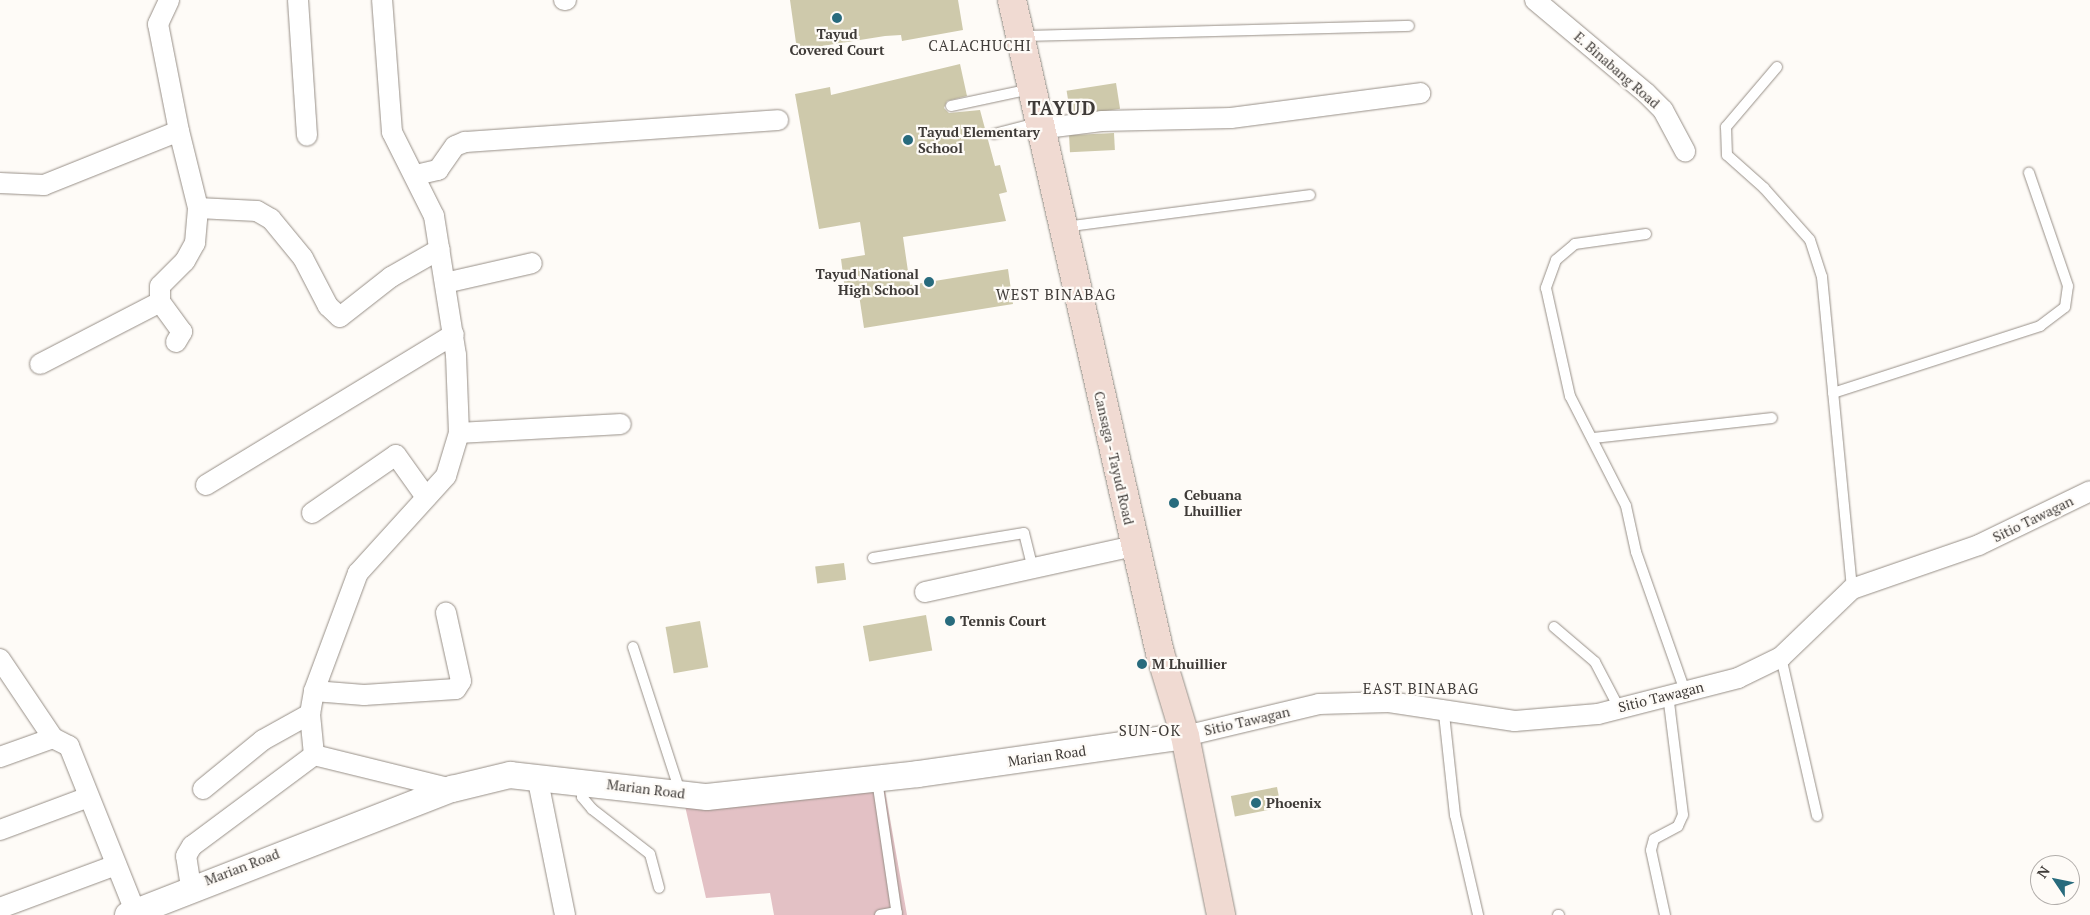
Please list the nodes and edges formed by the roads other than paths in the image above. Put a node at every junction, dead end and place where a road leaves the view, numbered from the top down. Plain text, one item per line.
1 (169, 0) edge
2 (298, 0) edge
3 (382, 0) edge
4 (1012, 0) edge
5 (1536, 0) edge
6 (1409, 26) dead end
7 (1020, 36) junction
8 (1777, 67) dead end
9 (1030, 89) junction
10 (1420, 93) dead end
11 (951, 106) dead end
12 (778, 120) dead end
13 (1037, 126) junction
14 (179, 131) junction
15 (994, 134) dead end
16 (307, 136) dead end
17 (1685, 151) dead end
18 (2029, 173) dead end
19 (416, 175) junction
20 (0, 183) edge
21 (1310, 196) dead end
22 (198, 208) junction
23 (1061, 228) junction
24 (1646, 234) dead end
25 (440, 249) junction
26 (532, 263) dead end
27 (445, 283) junction
28 (160, 302) junction
29 (454, 334) junction
30 (176, 342) dead end
31 (40, 364) dead end
32 (1833, 393) junction
33 (1772, 418) dead end
34 (621, 424) dead end
35 (459, 432) junction
36 (1594, 438) junction
37 (206, 485) dead end
38 (2090, 491) edge
39 (426, 497) junction
40 (312, 512) dead end
41 (1135, 546) junction
42 (873, 558) dead end
43 (1033, 568) junction
44 (1852, 589) junction
45 (925, 592) dead end
46 (446, 614) dead end
47 (1554, 627) dead end
48 (633, 647) dead end
49 (1781, 657) junction
50 (0, 659) edge
51 (314, 691) junction
52 (1677, 693) junction
53 (1619, 708) junction
54 (310, 714) junction
55 (1444, 714) junction
56 (1186, 736) junction
57 (53, 738) junction
58 (314, 755) junction
59 (0, 757) edge
60 (537, 776) junction
61 (877, 779) junction
62 (582, 781) junction
63 (203, 789) dead end
64 (452, 789) junction
65 (680, 794) junction
66 (86, 798) junction
67 (1817, 816) dead end
68 (0, 830) edge
69 (116, 865) junction
70 (191, 887) junction
71 (658, 888) dead end
72 (0, 908) edge
73 (141, 911) edge
74 (897, 914) edge
75 (565, 915) edge
76 (880, 915) edge
77 (1220, 915) edge
78 (1478, 915) edge
79 (1664, 915) edge

1 - 14 street
2 - 16 street
3 - 19 street
4 - 7 highway, Cansaga - Tayud Road
5 - 17 street, E. Binabang Road
6 - 7 lane
7 - 9 highway, Cansaga - Tayud Road
8 - 32 lane
9 - 11 lane
9 - 13 highway, Cansaga - Tayud Road
10 - 13 street
12 - 19 street
13 - 15 lane
13 - 23 highway, Cansaga - Tayud Road
14 - 20 street
14 - 22 street
18 - 32 lane
19 - 25 street
21 - 23 lane
22 - 25 street
22 - 28 street
23 - 41 highway, Cansaga - Tayud Road
24 - 36 lane
25 - 27 street
26 - 27 street
27 - 29 street
28 - 30 street
28 - 31 street
29 - 35 street
29 - 37 street
32 - 44 lane
33 - 36 lane
34 - 35 street
35 - 39 street
36 - 52 lane
38 - 44 street, Sitio Tawagan
39 - 40 street
39 - 51 street
41 - 43 street
41 - 56 highway, Cansaga - Tayud Road
42 - 43 lane
43 - 45 street
44 - 49 street, Sitio Tawagan
46 - 51 street
47 - 53 lane
48 - 65 lane
49 - 52 street, Sitio Tawagan
49 - 67 lane
50 - 57 street
51 - 54 street
52 - 53 street, Sitio Tawagan
52 - 79 lane
53 - 55 street, Sitio Tawagan
54 - 58 street
54 - 63 street
55 - 56 street, Sitio Tawagan
55 - 78 lane
56 - 61 street, Marian Road
56 - 77 highway, Cansaga - Tayud Road
57 - 59 street
57 - 66 street
58 - 64 street
58 - 70 street
60 - 62 street, Marian Road
60 - 64 street, Marian Road
60 - 75 street
61 - 65 street, Marian Road
61 - 74 lane
62 - 65 street, Marian Road
62 - 71 lane
64 - 70 street, Marian Road
66 - 68 street
66 - 69 street
69 - 72 street
69 - 73 street
70 - 73 street, Marian Road
74 - 76 lane

